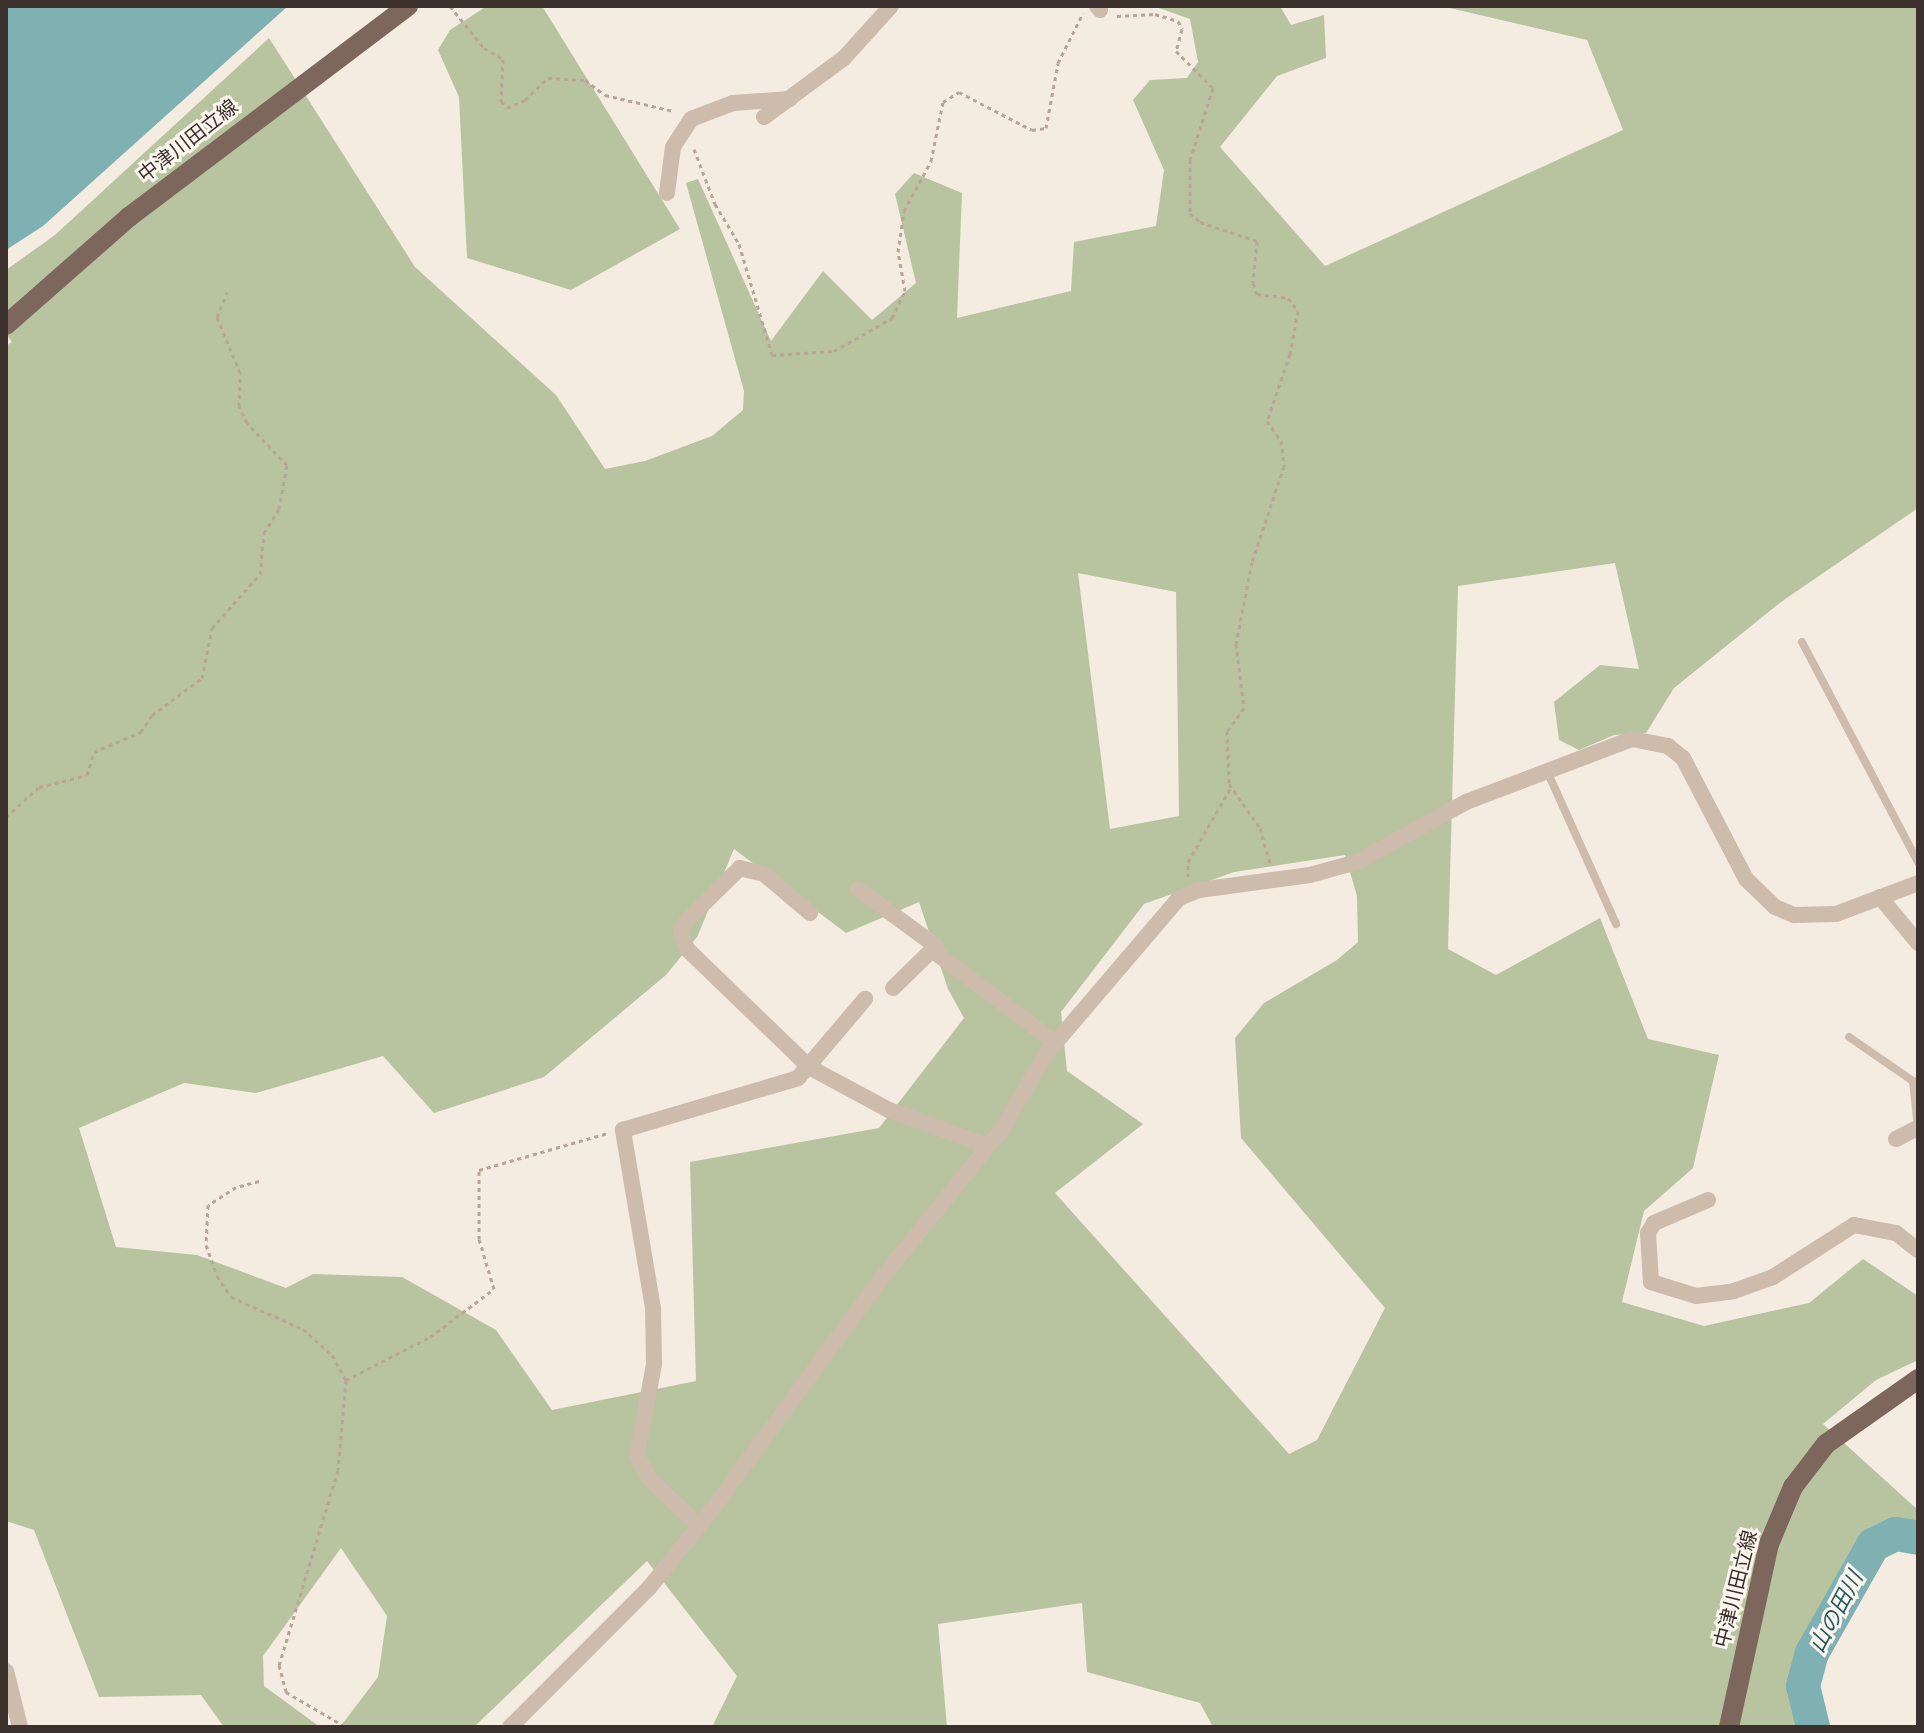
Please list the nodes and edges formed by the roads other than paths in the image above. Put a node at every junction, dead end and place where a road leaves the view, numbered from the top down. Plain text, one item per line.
1 (408, 6) edge
2 (891, 6) edge
3 (790, 99) junction
4 (764, 117) dead end
5 (667, 193) dead end
6 (6, 325) edge
7 (1802, 642) dead end
8 (1547, 771) junction
9 (1918, 862) edge
10 (1918, 883) edge
11 (858, 889) dead end
12 (1880, 897) junction
13 (810, 913) dead end
14 (1616, 924) dead end
15 (1918, 943) edge
16 (932, 950) junction
17 (893, 988) dead end
18 (865, 999) dead end
19 (1849, 1037) dead end
20 (1056, 1043) junction
21 (809, 1067) junction
22 (1918, 1128) edge
23 (1896, 1139) dead end
24 (989, 1146) junction
25 (1708, 1200) dead end
26 (1918, 1250) edge
27 (1918, 1379) edge
28 (699, 1526) junction
29 (6, 1671) edge
30 (20, 1727) edge
31 (510, 1727) edge
32 (1729, 1727) edge

1 - 6 main road, 中津川田立線
2 - 3 street
3 - 4 street
3 - 5 street
7 - 9 lane
8 - 12 street
8 - 14 lane
8 - 20 street
10 - 12 street
11 - 16 street
12 - 15 street
13 - 21 street
16 - 17 street
16 - 20 street
18 - 21 street
19 - 22 lane
20 - 24 street
21 - 24 street
21 - 28 street
22 - 23 street
24 - 28 street
25 - 26 street
27 - 32 main road, 中津川田立線
28 - 31 street
29 - 30 street

